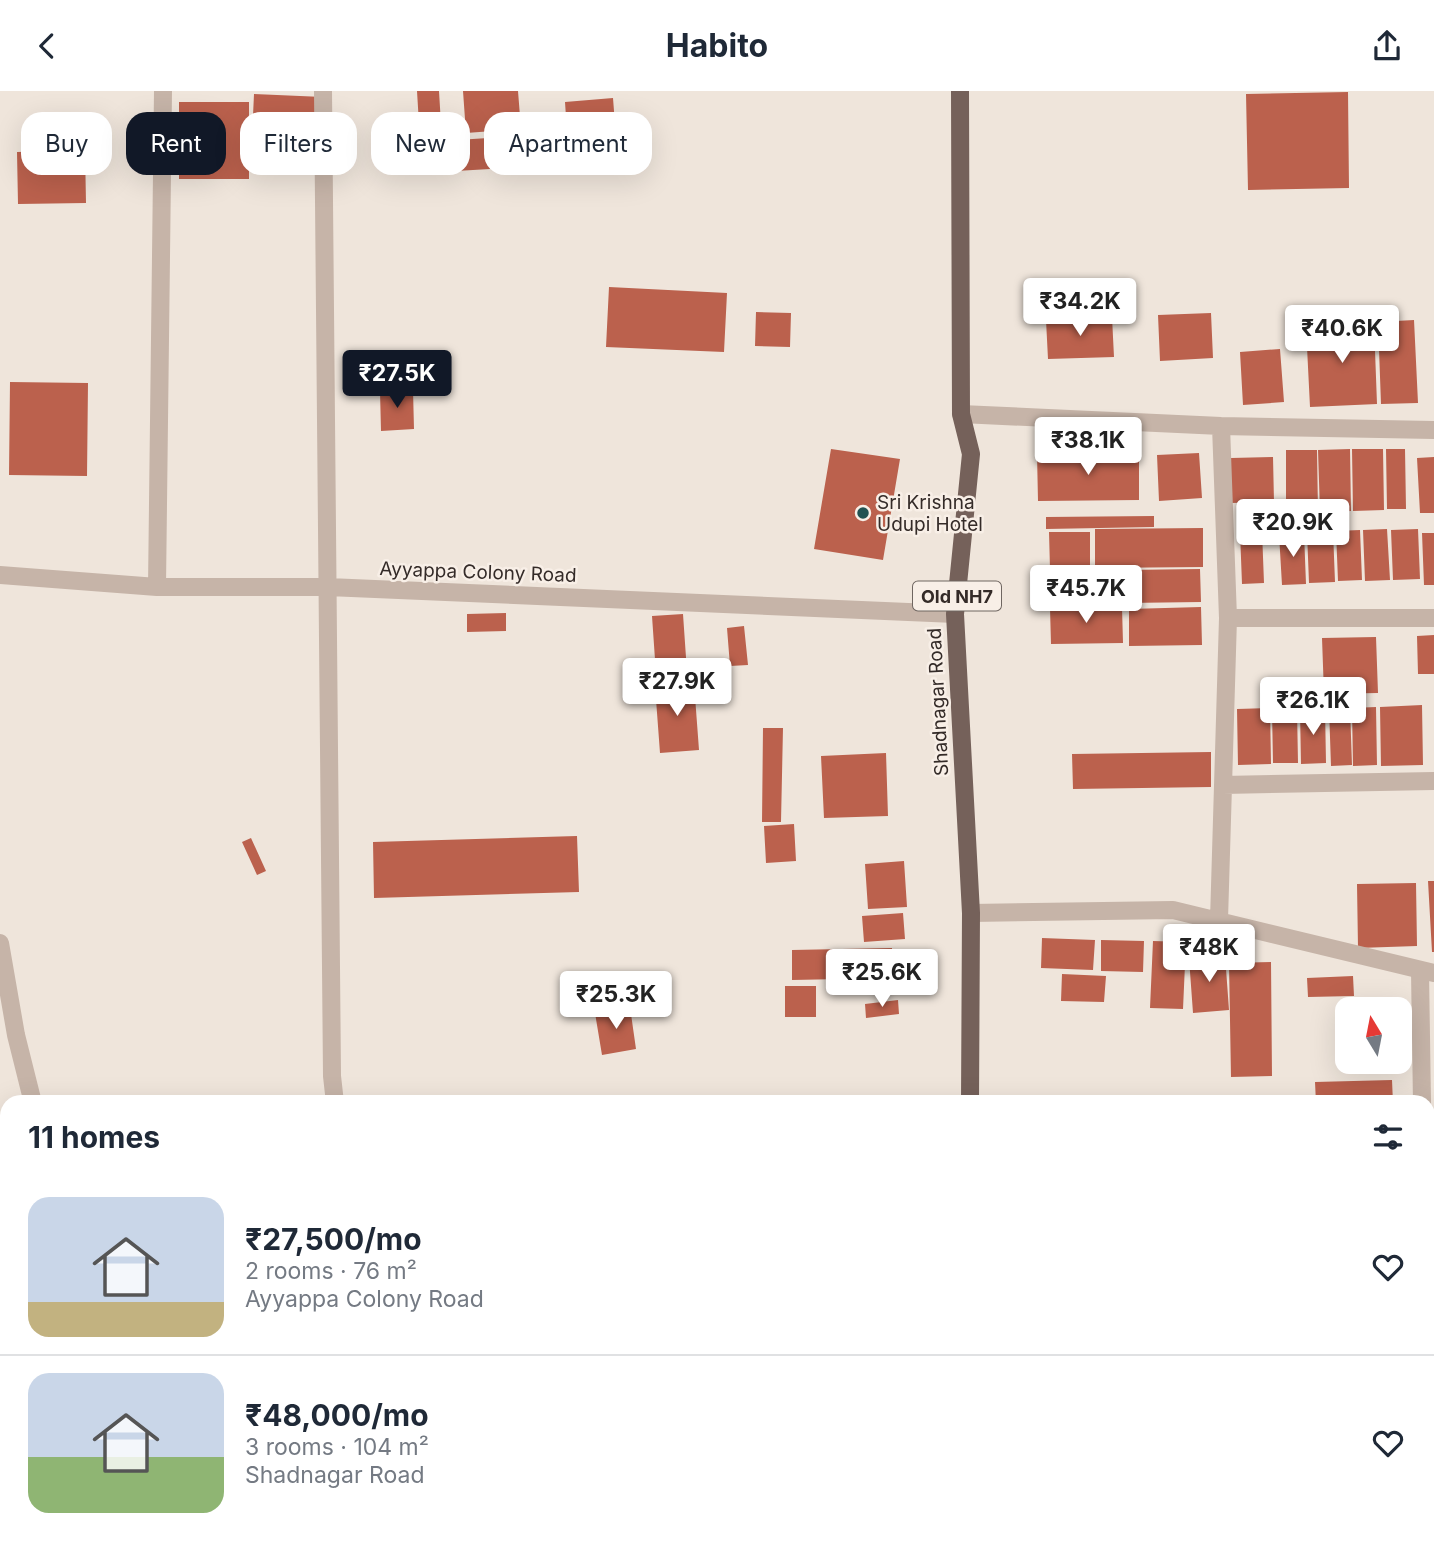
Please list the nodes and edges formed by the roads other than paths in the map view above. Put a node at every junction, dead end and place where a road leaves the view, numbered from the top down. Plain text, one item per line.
1 (163, 91) edge
2 (323, 91) edge
3 (960, 91) edge
4 (961, 414) junction
5 (1221, 426) junction
6 (1434, 430) edge
7 (0, 575) edge
8 (157, 587) junction
9 (328, 587) junction
10 (955, 614) junction
11 (1227, 618) junction
12 (1434, 618) edge
13 (1434, 781) edge
14 (1223, 785) junction
15 (971, 913) junction
16 (1219, 920) junction
17 (0, 943) edge
18 (1427, 972) edge
19 (31, 1095) edge
20 (334, 1095) edge
21 (971, 1095) edge
22 (1422, 1095) edge

1 - 8 street
2 - 9 street
3 - 4 main road, Shadnagar Road / Old NH7
4 - 5 street
4 - 10 main road, Shadnagar Road / Old NH7
5 - 6 street
5 - 11 street
7 - 8 street, Ayyappa Colony Road
8 - 9 street, Ayyappa Colony Road
9 - 10 street, Ayyappa Colony Road
9 - 20 street
10 - 15 main road, Shadnagar Road / Old NH7
11 - 12 street
11 - 14 street
13 - 14 street
14 - 16 street
15 - 16 street
15 - 21 main road, Shadnagar Road / Old NH7
16 - 18 street
17 - 19 street
18 - 22 street

